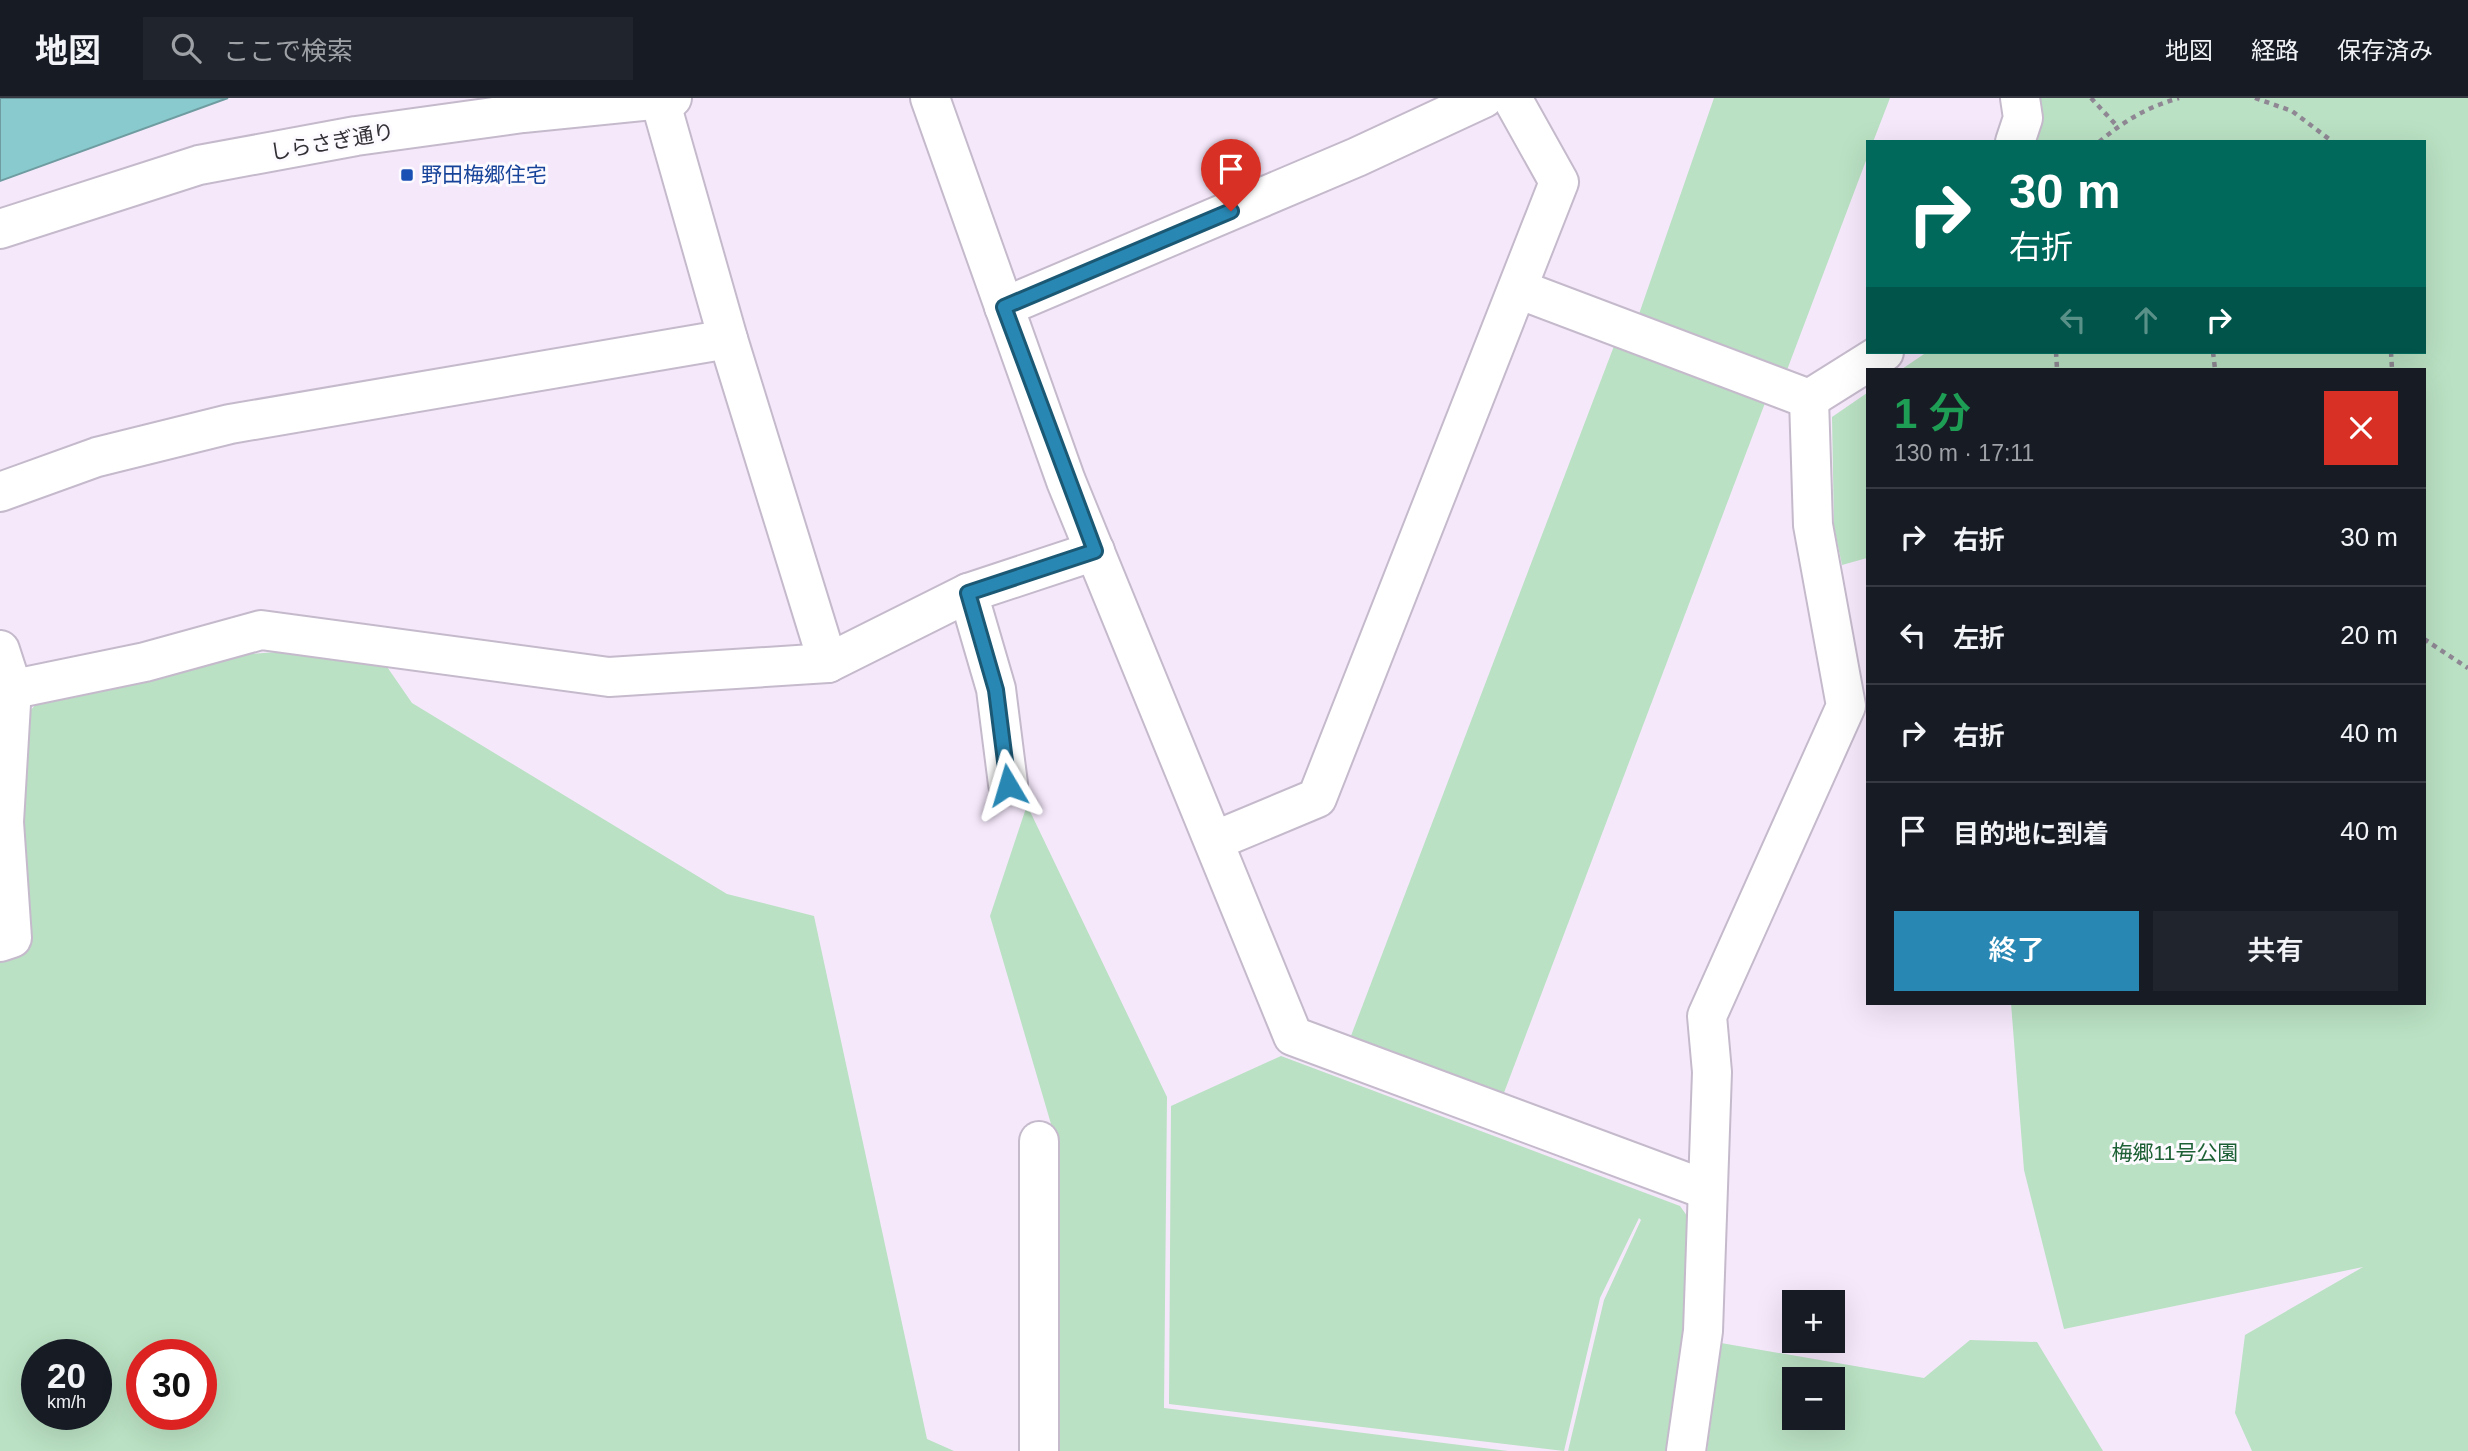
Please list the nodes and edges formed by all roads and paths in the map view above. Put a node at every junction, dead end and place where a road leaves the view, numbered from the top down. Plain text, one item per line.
1 (930, 98) edge
2 (1484, 98) edge
3 (1512, 98) edge
4 (2020, 98) edge
5 (2091, 98) edge
6 (2179, 98) edge
7 (2255, 98) edge
8 (666, 99) edge
9 (2118, 127) junction
10 (2016, 140) edge
11 (2102, 140) edge
12 (2330, 140) edge
13 (0, 229) edge
14 (1518, 289) junction
15 (1004, 307) junction
16 (728, 340) junction
17 (1881, 354) edge
18 (1809, 399) junction
19 (0, 492) edge
20 (1095, 551) junction
21 (968, 593) junction
22 (2426, 640) edge
23 (0, 650) edge
24 (828, 663) junction
25 (2468, 668) edge
26 (6, 690) edge
27 (1008, 785) dead end
28 (1213, 841) junction
29 (0, 942) edge
30 (1040, 1140) dead end
31 (1707, 1190) junction
32 (1039, 1451) edge
33 (1686, 1451) edge

1 - 15 street
2 - 15 street
3 - 14 street
4 - 10 street
5 - 9 path
6 - 9 path
7 - 12 path
8 - 13 street, しらさぎ通り
8 - 16 street
9 - 11 path
14 - 18 street
14 - 28 street
15 - 20 street
16 - 19 street
16 - 24 street
17 - 18 street
18 - 31 street
20 - 21 street
20 - 28 street
21 - 24 street
21 - 27 street
22 - 25 path
23 - 26 street
24 - 26 street
26 - 29 street
28 - 31 street
30 - 32 street
31 - 33 street

